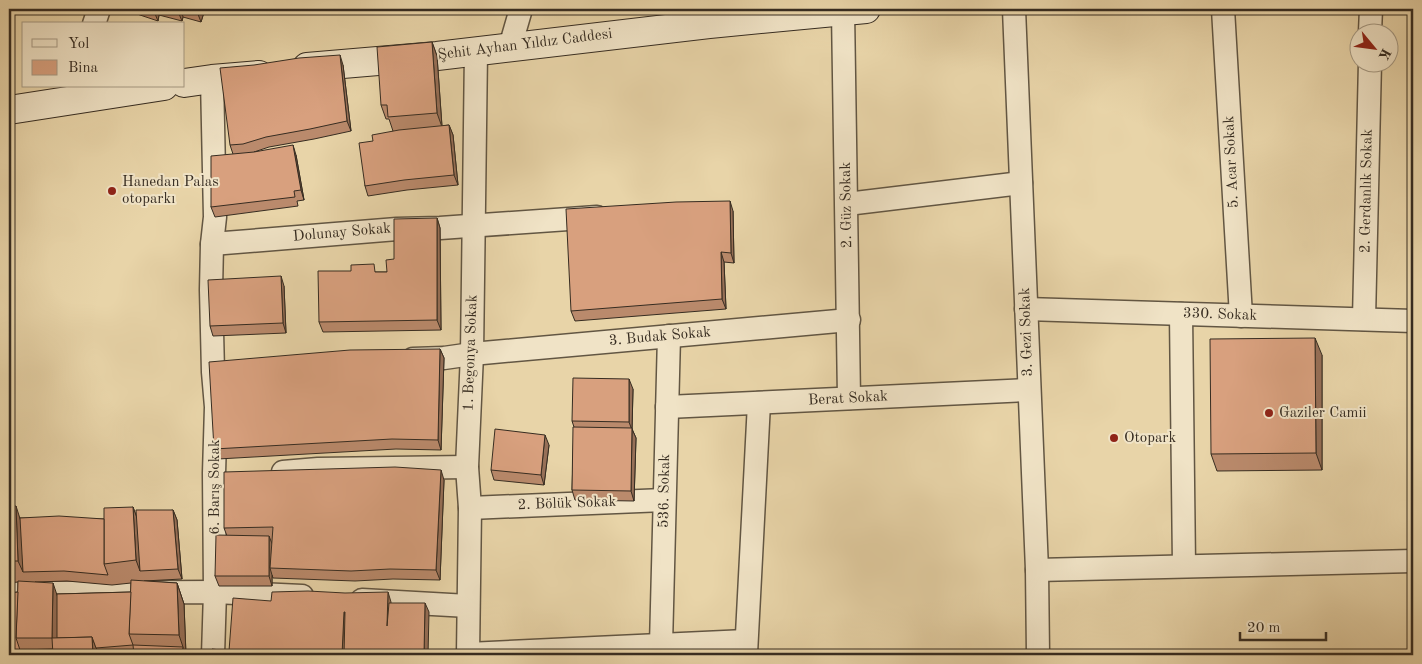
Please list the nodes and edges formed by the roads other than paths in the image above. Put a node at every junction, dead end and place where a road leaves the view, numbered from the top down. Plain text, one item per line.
1 (99, 9) edge
2 (521, 9) edge
3 (1014, 9) edge
4 (1223, 9) edge
5 (1371, 9) edge
6 (855, 10) edge
7 (711, 16) edge
8 (95, 22) edge
9 (1370, 22) edge
10 (510, 48) junction
11 (476, 51) junction
12 (1370, 72) edge
13 (212, 79) junction
14 (185, 83) edge
15 (141, 88) edge
16 (73, 94) edge
17 (9, 110) edge
18 (1021, 183) junction
19 (847, 204) junction
20 (618, 216) edge
21 (473, 225) junction
22 (212, 244) junction
23 (1026, 309) junction
24 (1181, 314) junction
25 (1241, 316) junction
26 (1364, 319) junction
27 (849, 320) junction
28 (1413, 321) edge
29 (669, 336) junction
30 (472, 354) junction
31 (392, 359) edge
32 (1029, 390) junction
33 (849, 398) junction
34 (759, 403) junction
35 (667, 407) junction
36 (467, 467) junction
37 (263, 472) edge
38 (664, 500) junction
39 (470, 508) junction
40 (1413, 561) edge
41 (1184, 566) junction
42 (1037, 570) junction
43 (215, 592) junction
44 (9, 593) edge
45 (468, 606) junction
46 (661, 645) junction
47 (746, 648) edge
48 (213, 655) edge
49 (468, 655) edge
50 (1038, 655) edge

1 - 8 street
2 - 10 street
3 - 18 street, 3. Gezi Sokak
4 - 25 street, 5. Acar Sokak
5 - 9 street
6 - 7 main road, Şehit Ayhan Yıldız Caddesi
6 - 19 street, 2. Güz Sokak
7 - 10 main road, Şehit Ayhan Yıldız Caddesi
10 - 11 main road, Şehit Ayhan Yıldız Caddesi
11 - 13 main road, Şehit Ayhan Yıldız Caddesi
11 - 21 street, 1. Begonya Sokak
12 - 26 street, 2. Gerdanlık Sokak
13 - 14 main road, Şehit Ayhan Yıldız Caddesi
13 - 22 street, 6. Barış Sokak
15 - 16 main road
16 - 17 main road
18 - 19 street
18 - 23 street, 3. Gezi Sokak
19 - 27 street, 2. Güz Sokak
20 - 21 street, Dolunay Sokak
21 - 22 street, Dolunay Sokak
21 - 30 street, 1. Begonya Sokak
22 - 43 street, 6. Barış Sokak
23 - 24 street, 330. Sokak
23 - 32 street, 3. Gezi Sokak
24 - 25 street, 330. Sokak
24 - 41 street
25 - 26 street, 330. Sokak
26 - 28 street, 330. Sokak
27 - 29 street, 3. Budak Sokak
27 - 33 street, 2. Güz Sokak
29 - 30 street, 3. Budak Sokak
29 - 35 street, 536. Sokak
30 - 31 street, 3. Budak Sokak
30 - 36 street, 1. Begonya Sokak
32 - 33 street, Berat Sokak
32 - 42 street, 3. Gezi Sokak
33 - 34 street, Berat Sokak
34 - 35 street, Berat Sokak
34 - 47 street
35 - 38 street, 536. Sokak
36 - 37 street
36 - 39 street, 1. Begonya Sokak
38 - 39 street, 2. Bölük Sokak
38 - 46 street, 536. Sokak
39 - 45 street, 1. Begonya Sokak
40 - 41 street
41 - 42 street
42 - 50 street, 3. Gezi Sokak
43 - 44 street
43 - 45 street
43 - 48 street, 6. Barış Sokak
45 - 49 street, 1. Begonya Sokak
46 - 47 street
46 - 49 street

